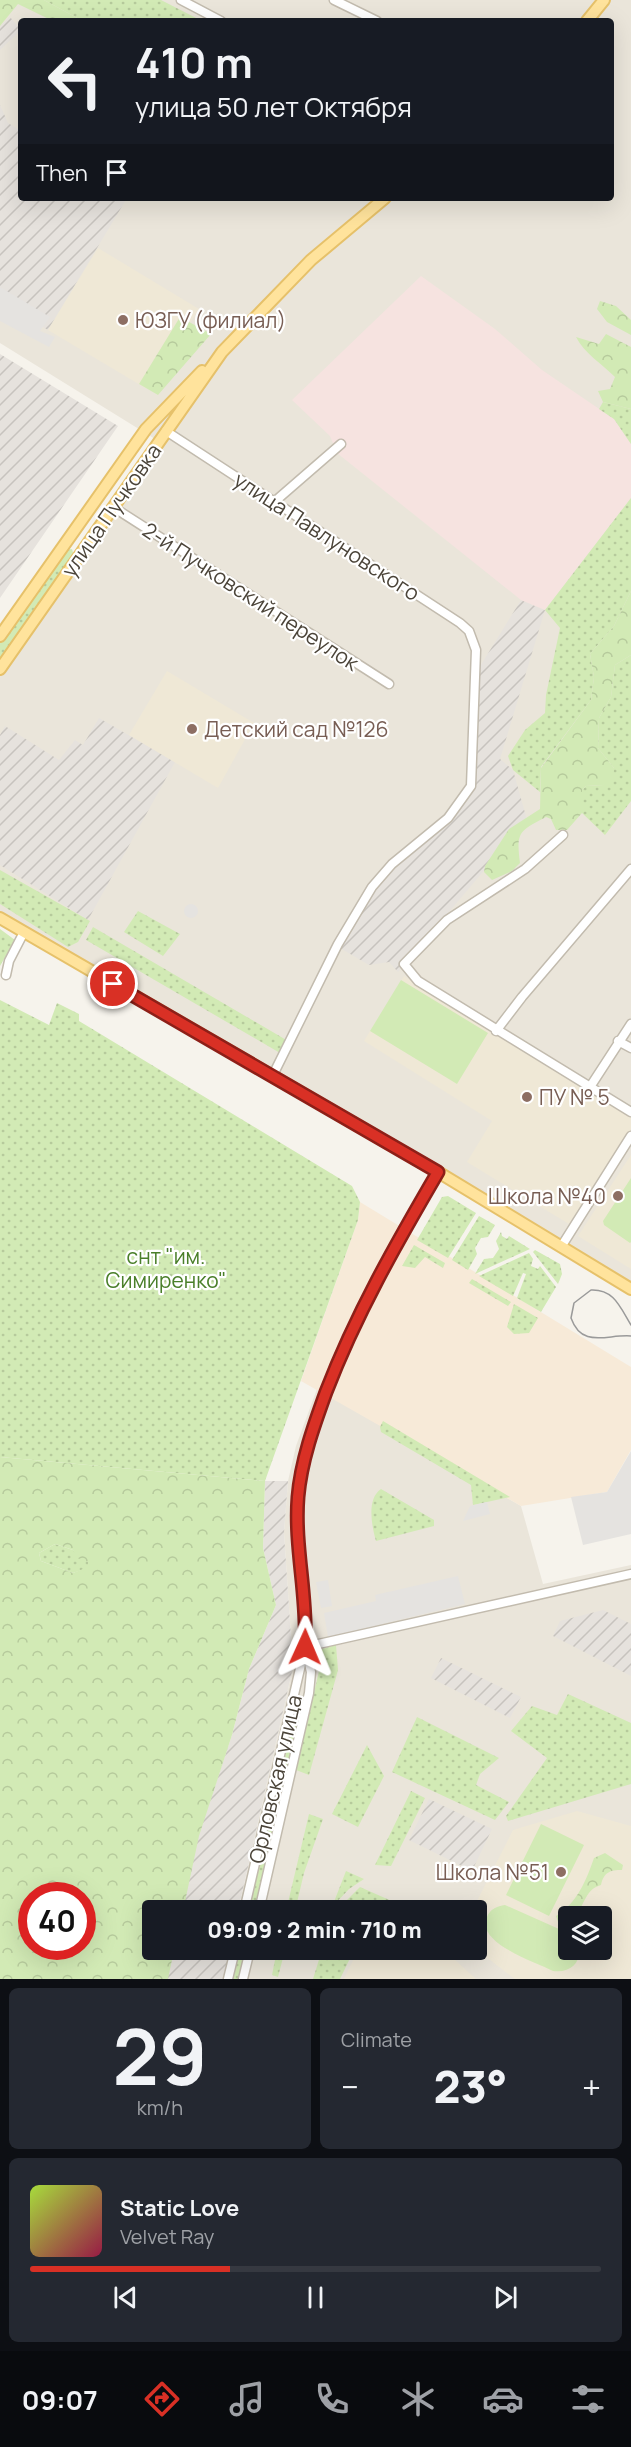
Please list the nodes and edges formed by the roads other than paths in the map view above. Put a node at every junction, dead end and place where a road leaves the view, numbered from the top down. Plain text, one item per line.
1 (181, 0) edge
2 (334, 0) edge
3 (603, 0) edge
4 (215, 18) edge
5 (371, 18) edge
6 (589, 18) edge
7 (381, 201) edge
8 (222, 352) junction
9 (159, 414) junction
10 (169, 427) junction
11 (341, 444) dead end
12 (273, 503) junction
13 (113, 507) junction
14 (69, 538) junction
15 (84, 548) junction
16 (0, 636) edge
17 (0, 669) edge
18 (390, 684) dead end
19 (563, 835) dead end
20 (631, 869) edge
21 (0, 918) edge
22 (24, 932) junction
23 (6, 975) dead end
24 (631, 1024) edge
25 (496, 1031) junction
26 (618, 1041) junction
27 (631, 1048) edge
28 (272, 1077) junction
29 (590, 1087) junction
30 (631, 1112) edge
31 (631, 1136) edge
32 (438, 1172) junction
33 (561, 1247) junction
34 (631, 1289) edge
35 (631, 1574) edge
36 (305, 1647) junction
37 (247, 1900) edge
38 (262, 1900) edge
39 (233, 1960) edge
40 (248, 1960) edge
41 (228, 1979) edge
42 (243, 1979) edge

1 - 4 street
2 - 5 street
3 - 6 main road
7 - 8 main road, улица Пучковка
8 - 9 main road, улица Пучковка
8 - 10 main road, улица Пучковка
9 - 10 street, улица Павлуновского
9 - 14 main road, улица Пучковка
10 - 12 street, улица Павлуновского
10 - 13 main road, улица Пучковка
11 - 12 street
12 - 28 street, улица Павлуновского
13 - 15 main road, улица Пучковка
13 - 18 street, 2-й Пучковский переулок
14 - 15 main road
14 - 16 main road, улица Пучковка
15 - 17 main road, улица Пучковка
19 - 25 street
20 - 25 street
21 - 22 main road
22 - 23 street
22 - 28 main road
24 - 26 street
25 - 29 street
26 - 27 street
26 - 29 street
28 - 32 main road
29 - 30 street
31 - 33 street
32 - 33 main road
32 - 36 street, Орловская улица
33 - 34 main road
35 - 36 street
36 - 37 street, Орловская улица
36 - 38 street, Орловская улица
39 - 41 street
40 - 42 street

